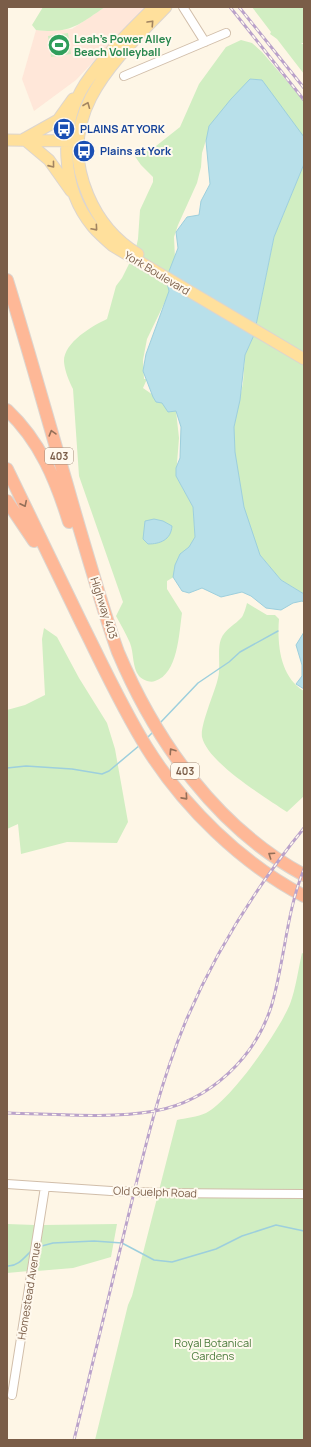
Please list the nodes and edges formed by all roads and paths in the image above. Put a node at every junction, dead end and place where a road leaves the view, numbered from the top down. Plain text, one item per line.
1 (154, 7) edge
2 (166, 7) edge
3 (183, 7) edge
4 (226, 33) dead end
5 (205, 42) junction
6 (124, 76) dead end
7 (84, 86) junction
8 (24, 139) junction
9 (7, 140) edge
10 (67, 140) junction
11 (78, 141) junction
12 (75, 194) junction
13 (129, 253) junction
14 (7, 280) edge
15 (291, 348) junction
16 (304, 352) edge
17 (304, 360) edge
18 (7, 410) edge
19 (7, 469) edge
20 (7, 500) edge
21 (111, 631) junction
22 (117, 695) junction
23 (304, 875) edge
24 (304, 896) edge
25 (7, 1184) edge
26 (45, 1187) junction
27 (304, 1194) edge
28 (12, 1395) dead end

1 - 7 main road
11 -> 2 main road, York Boulevard
3 - 5 street
4 - 5 street
5 - 6 street
7 - 8 main road
7 - 10 main road, York Boulevard
8 - 9 main road
8 - 10 main road
8 -> 12 main road
10 - 11 main road
10 - 12 main road, York Boulevard
11 - 13 main road, York Boulevard
12 -> 13 main road, York Boulevard
13 - 15 main road, York Boulevard
21 -> 14 highway, Highway 403 / 403
15 - 16 main road, York Boulevard
15 - 17 main road, York Boulevard
18 - 21 highway
19 -> 22 highway, Highway 403 / 403
20 - 22 highway
23 -> 21 highway, Highway 403 / 403
22 -> 24 highway, Highway 403 / 403
25 - 26 street, Old Guelph Road
26 - 27 street, Old Guelph Road, bridge
26 - 28 street, Homestead Avenue

